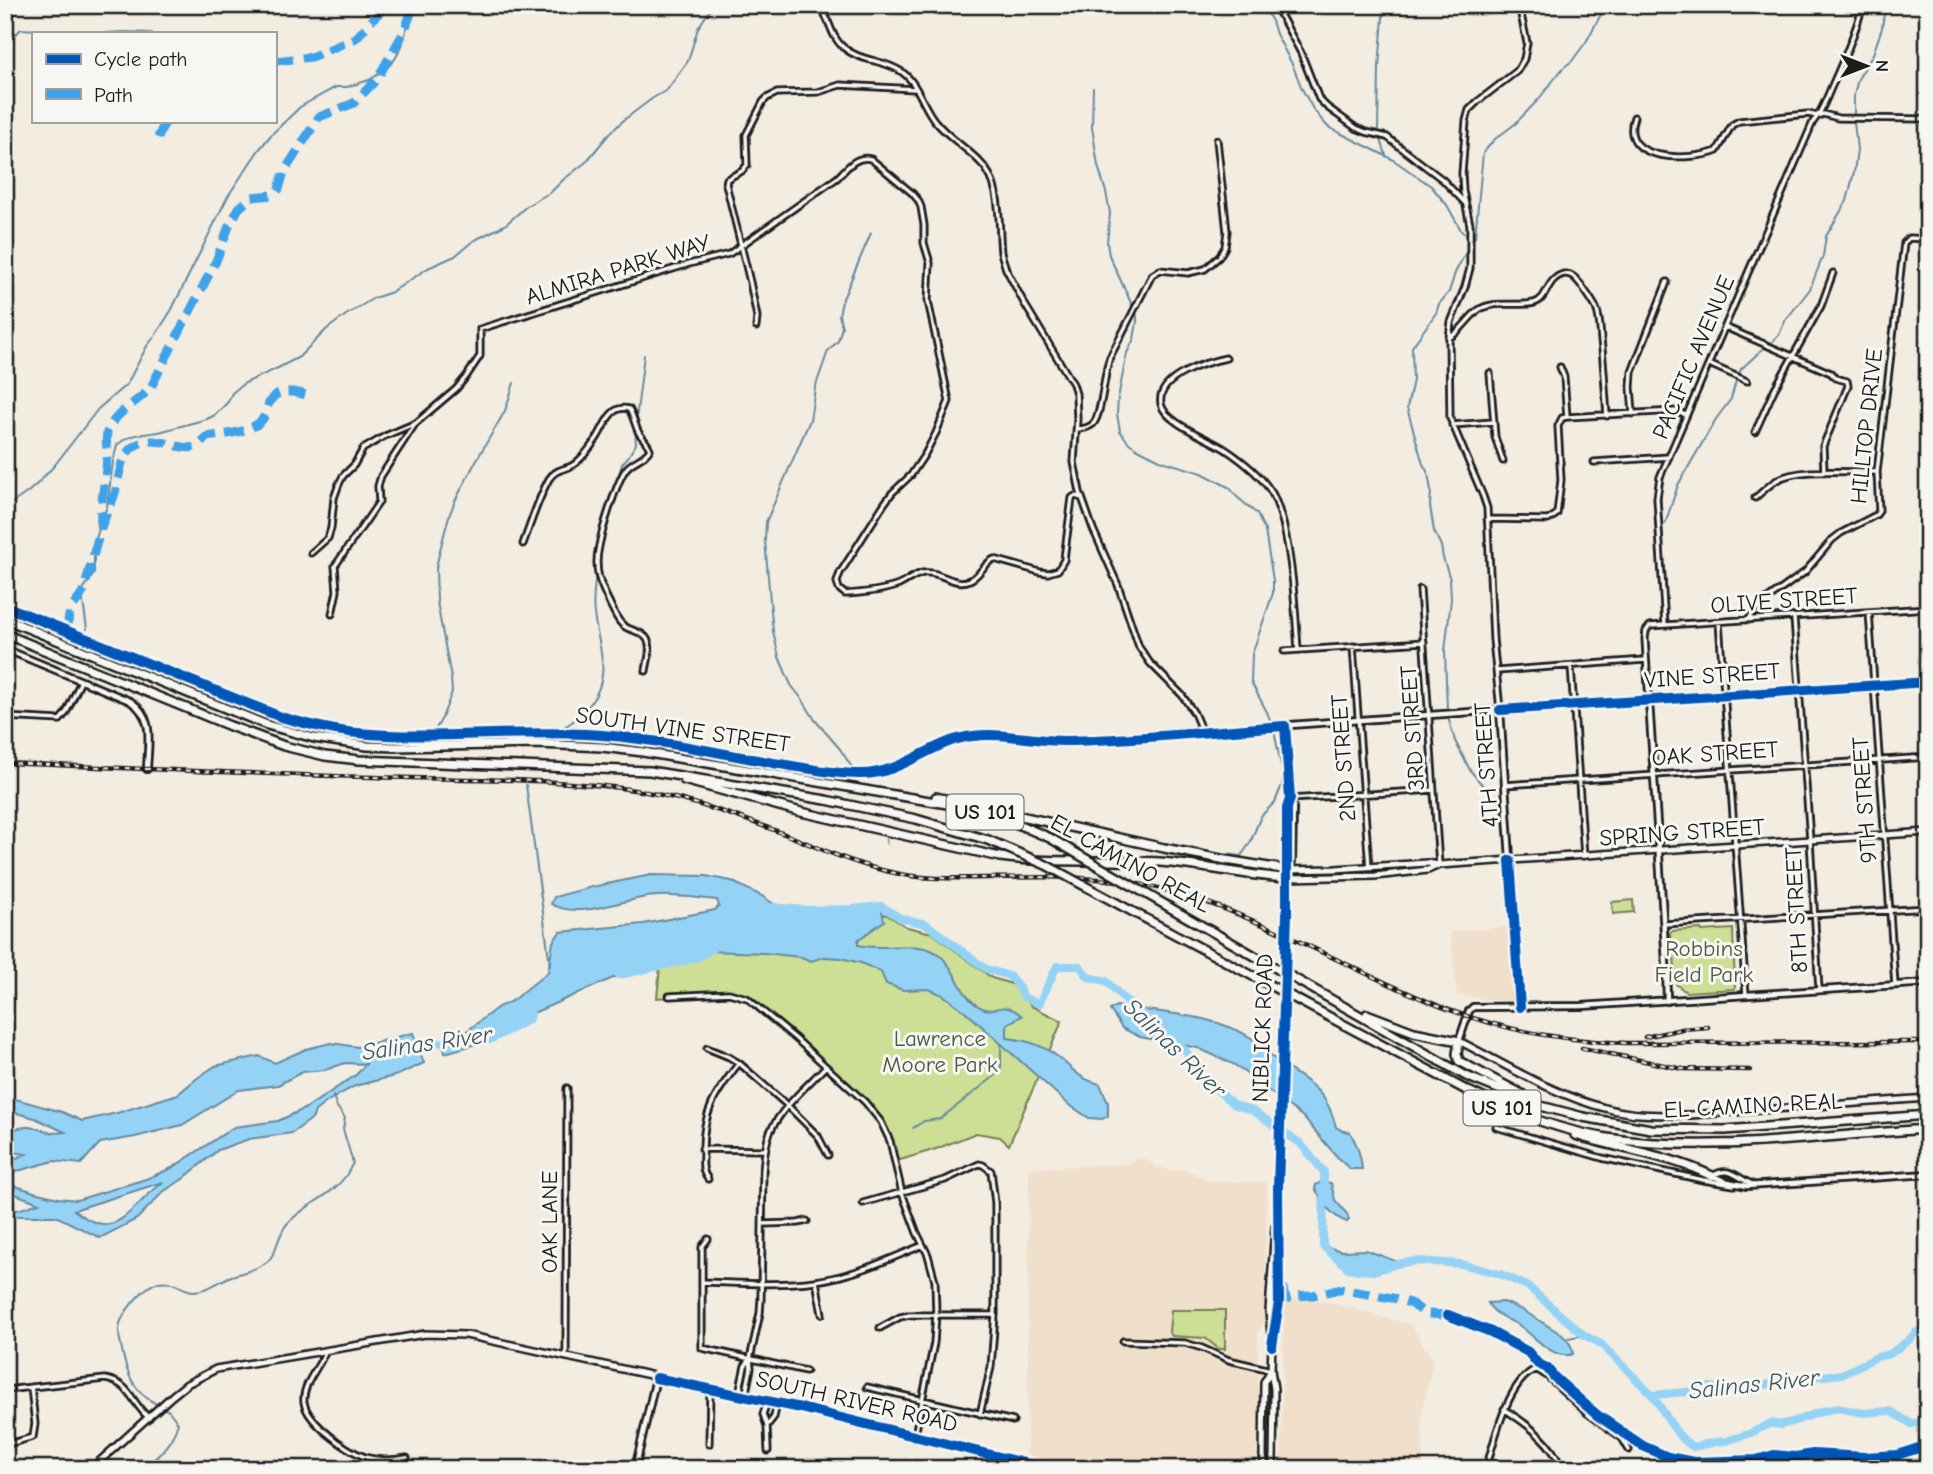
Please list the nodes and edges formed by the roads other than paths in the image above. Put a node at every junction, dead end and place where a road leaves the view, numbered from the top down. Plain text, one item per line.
1 (820, 5) edge
2 (1275, 5) edge
3 (1519, 5) edge
4 (1863, 5) edge
5 (915, 89) junction
6 (1634, 117) dead end
7 (1818, 117) junction
8 (1928, 119) edge
9 (1217, 140) dead end
10 (1466, 205) junction
11 (1928, 239) edge
12 (741, 245) junction
13 (1833, 273) dead end
14 (1667, 282) dead end
15 (756, 327) dead end
16 (1725, 327) junction
17 (1449, 338) junction
18 (1794, 356) junction
19 (1226, 358) dead end
20 (1709, 364) junction
21 (1560, 368) dead end
22 (1490, 373) dead end
23 (1747, 381) dead end
24 (1633, 414) junction
25 (1687, 415) junction
26 (1606, 416) junction
27 (1567, 417) junction
28 (1493, 422) junction
29 (416, 423) junction
30 (1452, 425) junction
31 (1077, 429) junction
32 (1755, 432) dead end
33 (1669, 457) junction
34 (1503, 461) dead end
35 (1594, 462) dead end
36 (1824, 472) junction
37 (1877, 472) junction
38 (1082, 498) junction
39 (1755, 498) dead end
40 (1487, 519) junction
41 (523, 544) dead end
42 (311, 553) dead end
43 (1420, 589) dead end
44 (5, 606) edge
45 (1928, 608) edge
46 (1869, 612) junction
47 (332, 614) dead end
48 (5, 618) edge
49 (1794, 618) junction
50 (1749, 620) junction
51 (1719, 622) junction
52 (1665, 625) junction
53 (5, 634) edge
54 (1423, 642) junction
55 (1353, 646) junction
56 (5, 649) edge
57 (1298, 650) junction
58 (1284, 652) dead end
59 (1646, 660) junction
60 (1571, 666) junction
61 (646, 671) dead end
62 (1497, 671) junction
63 (81, 681) junction
64 (1928, 682) edge
65 (1874, 685) junction
66 (1798, 690) junction
67 (1724, 695) junction
68 (1648, 701) junction
69 (1574, 706) junction
70 (1500, 710) junction
71 (1429, 715) junction
72 (5, 718) edge
73 (1357, 720) junction
74 (1285, 726) junction
75 (1202, 732) junction
76 (1928, 757) edge
77 (1879, 760) junction
78 (1804, 765) junction
79 (147, 769) dead end
80 (1729, 770) junction
81 (649, 771) junction
82 (1654, 775) junction
83 (1579, 780) junction
84 (1505, 785) junction
85 (1434, 790) junction
86 (1363, 795) junction
87 (916, 797) junction
88 (1290, 799) junction
89 (1928, 832) edge
90 (1884, 835) junction
91 (1810, 840) junction
92 (1734, 846) junction
93 (1658, 851) junction
94 (1584, 856) junction
95 (1510, 860) junction
96 (1439, 865) junction
97 (1369, 867) junction
98 (1288, 874) junction
99 (1928, 908) edge
100 (1890, 911) junction
101 (1814, 916) junction
102 (1740, 919) junction
103 (1664, 924) junction
104 (1300, 982) junction
105 (1928, 983) edge
106 (1895, 985) junction
107 (1819, 990) junction
108 (1746, 995) junction
109 (669, 996) dead end
110 (1667, 1001) junction
111 (1520, 1007) junction
112 (1459, 1041) junction
113 (707, 1048) dead end
114 (738, 1063) junction
115 (825, 1066) junction
116 (567, 1088) dead end
117 (1928, 1098) edge
118 (1537, 1105) junction
119 (788, 1106) junction
120 (1928, 1115) edge
121 (1552, 1125) junction
122 (1496, 1127) dead end
123 (1928, 1129) edge
124 (702, 1149) junction
125 (765, 1150) junction
126 (828, 1155) dead end
127 (1928, 1174) edge
128 (1712, 1176) junction
129 (708, 1179) dead end
130 (1703, 1180) junction
131 (1736, 1185) junction
132 (1758, 1186) junction
133 (902, 1193) junction
134 (863, 1203) dead end
135 (807, 1220) dead end
136 (762, 1224) junction
137 (708, 1240) dead end
138 (923, 1245) junction
139 (816, 1281) junction
140 (702, 1282) junction
141 (762, 1283) junction
142 (822, 1314) dead end
143 (936, 1314) junction
144 (995, 1315) junction
145 (880, 1328) dead end
146 (1123, 1341) dead end
147 (325, 1352) junction
148 (566, 1357) junction
149 (750, 1359) junction
150 (1271, 1370) junction
151 (806, 1371) dead end
152 (656, 1378) junction
153 (31, 1387) junction
154 (867, 1387) dead end
155 (5, 1390) edge
156 (710, 1390) junction
157 (742, 1396) junction
158 (923, 1400) junction
159 (767, 1402) junction
160 (777, 1404) junction
161 (1504, 1409) junction
162 (980, 1414) junction
163 (149, 1418) junction
164 (1013, 1421) dead end
165 (768, 1426) junction
166 (915, 1435) junction
167 (5, 1443) edge
168 (709, 1444) dead end
169 (1629, 1450) dead end
170 (768, 1451) dead end
171 (408, 1458) dead end
172 (1557, 1458) dead end
173 (1928, 1462) edge
174 (1023, 1466) edge
175 (91, 1469) edge
176 (635, 1469) edge
177 (1048, 1469) edge
178 (1268, 1469) edge
179 (1322, 1469) edge
180 (1381, 1469) edge
181 (1486, 1469) edge
182 (1786, 1469) edge
183 (1836, 1469) edge
184 (1908, 1469) edge

1 - 5 street
2 - 10 street
3 - 10 street, 4TH STREET
4 - 7 street, PACIFIC AVENUE
5 - 12 street
5 - 31 street
6 - 7 street
7 - 8 street
7 - 16 street, PACIFIC AVENUE
9 - 31 street
10 - 17 street, 4TH STREET
11 - 37 street, HILLTOP DRIVE
12 - 15 street
12 - 29 street, ALMIRA PARK WAY
12 - 38 street, ALMIRA PARK WAY
13 - 18 street
14 - 24 street
16 - 18 street
16 - 20 street, PACIFIC AVENUE
17 - 26 street
17 - 30 street, 4TH STREET
18 - 32 street
18 - 36 street
19 - 57 street
20 - 23 street
20 - 25 street, PACIFIC AVENUE
21 - 27 street
22 - 28 street
24 - 25 street
24 - 26 street
25 - 33 street, PACIFIC AVENUE
26 - 27 street
27 - 40 street
28 - 30 street
28 - 34 street
29 - 42 street
29 - 47 street
30 - 40 street, 4TH STREET
31 - 38 street
33 - 35 street
33 - 52 street, PACIFIC AVENUE
36 - 37 street
36 - 39 street
37 - 50 street, HILLTOP DRIVE
38 - 75 street
40 - 62 street, 4TH STREET
41 - 61 street
43 - 54 street, 3RD STREET
44 - 75 street, SOUTH VINE STREET
45 - 46 street, OLIVE STREET
46 - 49 street, OLIVE STREET
46 - 65 street, 9TH STREET
48 - 87 highway, EL CAMINO REAL / US 101
49 - 50 street, OLIVE STREET
49 - 66 street, 8TH STREET
50 - 51 street, OLIVE STREET
51 - 52 street, OLIVE STREET
51 - 67 street
52 - 59 street, OLIVE STREET
53 - 81 highway, EL CAMINO REAL / US 101
54 - 55 street
54 - 71 street, 3RD STREET
55 - 57 street
55 - 73 street, 2ND STREET
56 - 63 street
57 - 58 street
59 - 60 street
59 - 68 street
60 - 62 street
60 - 69 street
62 - 70 street, 4TH STREET
63 - 72 street
63 - 79 street
64 - 65 street, VINE STREET
65 - 66 street, VINE STREET
65 - 77 street, 9TH STREET
66 - 67 street, VINE STREET
66 - 78 street, 8TH STREET
67 - 68 street, VINE STREET
67 - 80 street
68 - 69 street, VINE STREET
68 - 82 street
69 - 70 street, VINE STREET
69 - 83 street
70 - 71 street, VINE STREET
70 - 84 street, 4TH STREET
71 - 73 street, VINE STREET
71 - 85 street, 3RD STREET
73 - 74 street, VINE STREET
73 - 86 street, 2ND STREET
74 - 75 street, SOUTH VINE STREET
74 - 88 street
76 - 77 street, OAK STREET
77 - 78 street, OAK STREET
77 - 90 street, 9TH STREET
78 - 80 street, OAK STREET
78 - 91 street, 8TH STREET
80 - 82 street, OAK STREET
80 - 92 street
81 - 98 highway
81 - 121 highway, EL CAMINO REAL / US 101, bridge
82 - 83 street, OAK STREET
82 - 93 street
83 - 84 street, OAK STREET
83 - 94 street
84 - 95 street, 4TH STREET
85 - 86 street
85 - 96 street, 3RD STREET
86 - 88 street
86 - 97 street, 2ND STREET
87 - 98 highway
87 - 104 highway, EL CAMINO REAL / US 101, bridge
88 - 98 street
89 - 90 main road, SPRING STREET
90 - 91 main road, SPRING STREET
90 - 100 street, 9TH STREET
91 - 92 main road, SPRING STREET
91 - 101 street, 8TH STREET
92 - 93 main road, SPRING STREET
92 - 102 street
93 - 94 main road, SPRING STREET
93 - 103 street
94 - 95 main road, SPRING STREET
95 - 96 main road, SPRING STREET
95 - 111 street, 4TH STREET
96 - 97 main road, SPRING STREET
96 - 98 main road, SPRING STREET
97 - 98 main road, SPRING STREET
98 - 150 main road, NIBLICK ROAD, bridge
99 - 100 street
100 - 101 street
100 - 106 street, 9TH STREET
101 - 102 street
101 - 107 street, 8TH STREET
102 - 103 street
102 - 108 street
103 - 110 street
104 - 112 highway
104 - 118 highway, EL CAMINO REAL / US 101
105 - 106 street
106 - 107 street
107 - 108 street
108 - 110 street
109 - 115 street
110 - 111 street
111 - 112 street
112 - 117 main road
112 - 118 highway
113 - 114 street
114 - 119 street
114 - 124 street
115 - 119 street
115 - 133 street
116 - 148 street, OAK LANE
118 - 120 highway, EL CAMINO REAL / US 101
119 - 125 street
119 - 126 street
121 - 123 highway, EL CAMINO REAL / US 101
121 - 128 highway
122 - 130 street
124 - 125 street
124 - 129 street
125 - 136 street
127 - 132 street
128 - 130 street
128 - 131 street
128 - 132 street
130 - 131 street
131 - 132 street
133 - 134 street
133 - 138 street
133 - 144 street
135 - 136 street
136 - 141 street
137 - 140 street
138 - 139 street
138 - 143 street
139 - 141 street
139 - 142 street
140 - 141 street
140 - 149 street
141 - 149 street
143 - 144 street
143 - 145 street
143 - 158 street
144 - 162 street
146 - 150 street
147 - 148 main road, SOUTH RIVER ROAD
147 - 163 main road, SOUTH RIVER ROAD
147 - 171 street
148 - 152 main road, SOUTH RIVER ROAD
149 - 151 street
149 - 157 street
150 - 178 main road, NIBLICK ROAD
150 - 178 main road, NIBLICK ROAD
152 - 156 main road, SOUTH RIVER ROAD
152 - 176 street
153 - 155 street
153 - 163 street
153 - 167 street
154 - 158 street
156 - 157 main road, SOUTH RIVER ROAD
156 - 168 street
157 - 159 main road, SOUTH RIVER ROAD
158 - 162 street
158 - 166 street
159 - 160 main road, SOUTH RIVER ROAD
159 - 165 street
160 - 165 street
160 - 166 main road, SOUTH RIVER ROAD
161 - 169 street
161 - 172 street
161 - 181 street
162 - 164 street
163 - 175 main road, SOUTH RIVER ROAD
165 - 170 street
166 - 174 main road, SOUTH RIVER ROAD
173 - 184 main road
174 - 177 main road, SOUTH RIVER ROAD
179 - 180 main road
182 - 183 main road

